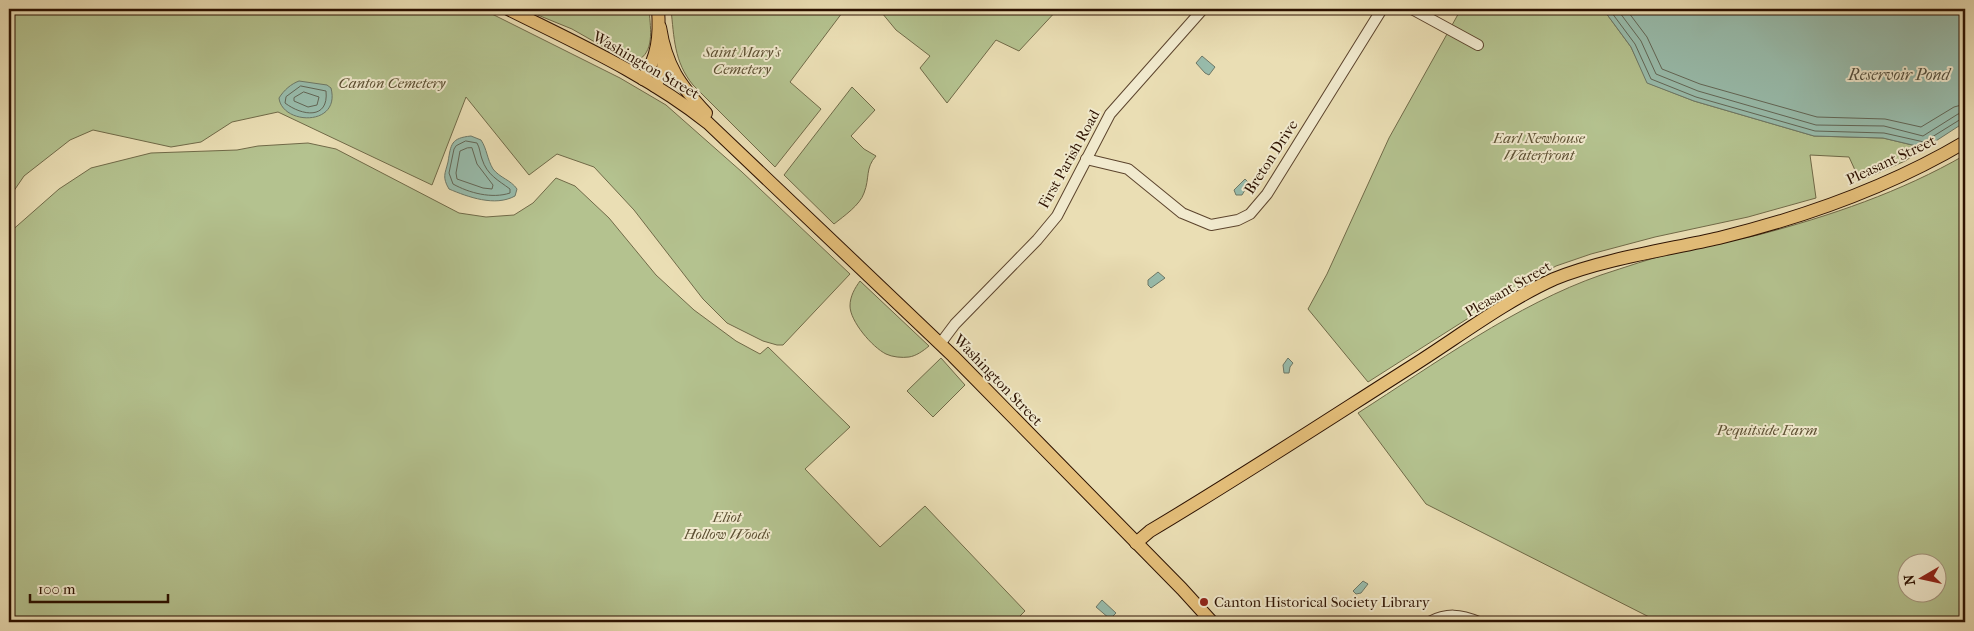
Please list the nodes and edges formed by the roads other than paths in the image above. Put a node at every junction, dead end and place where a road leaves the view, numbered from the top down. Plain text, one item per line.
1 (508, 9) edge
2 (658, 9) edge
3 (1203, 9) edge
4 (1382, 9) edge
5 (1412, 9) edge
6 (660, 27) junction
7 (1478, 45) dead end
8 (664, 48) junction
9 (643, 78) junction
10 (655, 86) junction
11 (1965, 142) edge
12 (1086, 159) junction
13 (755, 167) junction
14 (940, 344) junction
15 (1136, 544) junction
16 (1212, 622) edge
17 (1428, 622) edge
18 (1479, 622) edge

1 - 9 main road, Washington Street
2 - 6 main road
3 - 12 street, First Parish Road
4 - 12 street, Breton Drive
5 - 7 street
6 - 8 main road, Washington Street
6 - 9 main road
8 - 10 main road
8 - 13 main road, Washington Street
9 - 10 main road, Washington Street
10 - 13 main road, Washington Street
11 - 15 main road, Pleasant Street
12 - 14 street, First Parish Road
13 - 14 main road, Washington Street
14 - 15 main road, Washington Street
15 - 16 main road, Washington Street
17 - 18 street

